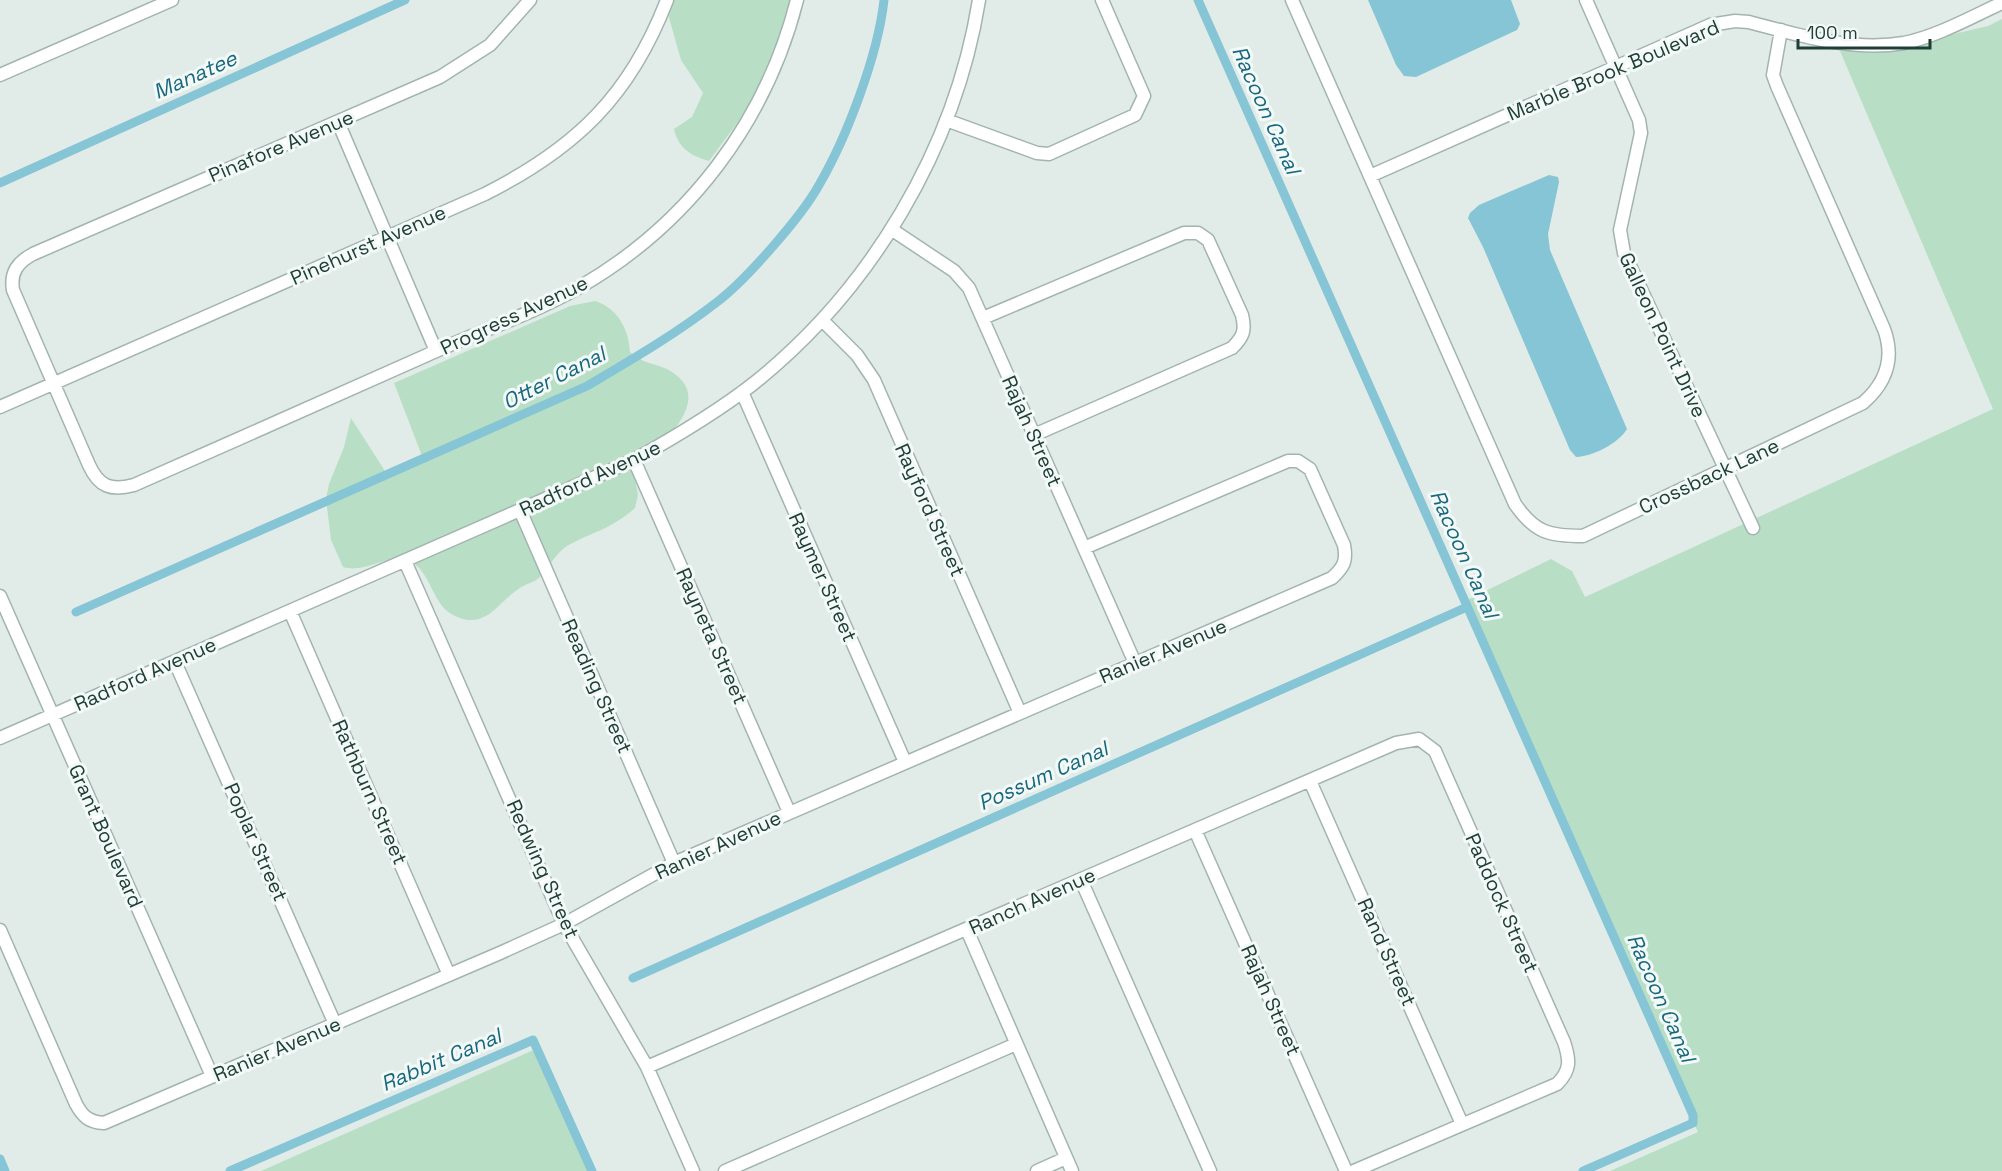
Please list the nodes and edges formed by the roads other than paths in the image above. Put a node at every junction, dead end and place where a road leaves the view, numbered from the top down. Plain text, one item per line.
1 (172, 0) edge
2 (530, 0) edge
3 (667, 0) edge
4 (797, 0) edge
5 (979, 0) edge
6 (1102, 0) edge
7 (1292, 0) edge
8 (1586, 0) edge
9 (2002, 3) edge
10 (1781, 30) junction
11 (1615, 67) junction
12 (0, 75) edge
13 (946, 120) junction
14 (338, 122) junction
15 (1370, 176) junction
16 (891, 229) junction
17 (386, 237) junction
18 (983, 318) junction
19 (822, 320) junction
20 (436, 351) junction
21 (53, 384) junction
22 (742, 392) junction
23 (0, 407) edge
24 (1034, 435) junction
25 (634, 460) junction
26 (1725, 468) junction
27 (520, 510) junction
28 (1753, 528) dead end
29 (1084, 548) junction
30 (405, 561) junction
31 (0, 596) edge
32 (290, 611) junction
33 (175, 662) junction
34 (1135, 663) junction
35 (1020, 713) junction
36 (52, 715) junction
37 (0, 738) edge
38 (1419, 739) joint
39 (905, 762) junction
40 (1311, 781) junction
41 (789, 812) junction
42 (1195, 830) junction
43 (674, 863) junction
44 (1081, 880) junction
45 (564, 924) junction
46 (0, 930) edge
47 (967, 930) junction
48 (449, 975) junction
49 (335, 1024) junction
50 (1016, 1044) junction
51 (647, 1068) junction
52 (212, 1076) junction
53 (1462, 1124) junction
54 (1066, 1158) junction
55 (693, 1171) edge
56 (725, 1171) edge
57 (1037, 1171) edge
58 (1072, 1171) edge
59 (1210, 1171) edge
60 (1346, 1171) edge
61 (1354, 1171) edge

1 - 12 street
2 - 14 street, Pinafore Avenue
3 - 17 street, Pinehurst Avenue
4 - 20 street, Progress Avenue
5 - 13 street, Radford Avenue
6 - 13 street
7 - 15 street, Crossback Lane
8 - 11 street, Galleon Point Drive
9 - 10 street, Marble Brook Boulevard
10 - 11 street, Marble Brook Boulevard
10 - 26 street, Crossback Lane
11 - 15 street, Marble Brook Boulevard
11 - 26 street, Galleon Point Drive
13 - 16 street, Radford Avenue
14 - 17 street
14 - 21 street, Pinafore Avenue
15 - 26 street, Crossback Lane
16 - 18 street, Rajah Street
16 - 19 street, Radford Avenue
17 - 20 street
17 - 21 street, Pinehurst Avenue
18 - 24 street, Rajah Street
18 - 24 street
19 - 22 street, Radford Avenue
19 - 35 street, Rayford Street
20 - 21 street, Progress Avenue
21 - 23 street, Pinehurst Avenue
22 - 25 street, Radford Avenue
22 - 39 street, Raymer Street
24 - 29 street, Rajah Street
25 - 27 street, Radford Avenue
25 - 41 street, Rayneta Street
26 - 28 street, Galleon Point Drive
27 - 30 street, Radford Avenue
27 - 43 street, Reading Street
29 - 34 street, Rajah Street
29 - 34 street, Ranier Avenue
30 - 32 street, Radford Avenue
30 - 45 street, Redwing Street
31 - 36 street, Grant Boulevard
32 - 33 street, Radford Avenue
32 - 48 street, Rathburn Street
33 - 36 street, Radford Avenue
33 - 49 street, Poplar Street
34 - 35 street, Ranier Avenue
35 - 39 street, Ranier Avenue
36 - 37 street, Radford Avenue
36 - 52 street, Grant Boulevard
38 - 40 street, Ranch Avenue
38 - 53 street, Paddock Street
39 - 41 street, Ranier Avenue
40 - 42 street, Ranch Avenue
40 - 53 street, Rand Street
41 - 43 street, Ranier Avenue
42 - 44 street, Ranch Avenue
42 - 60 street, Rajah Street
43 - 45 street, Ranier Avenue
44 - 47 street, Ranch Avenue
44 - 59 street
45 - 48 street, Ranier Avenue
45 - 51 street, Redwing Street
46 - 52 street, Ranier Avenue
47 - 50 street
47 - 51 street, Ranch Avenue
48 - 49 street, Ranier Avenue
49 - 52 street, Ranier Avenue
50 - 54 street
50 - 56 street
51 - 55 street, Redwing Street
53 - 61 street
54 - 57 street
54 - 58 street

